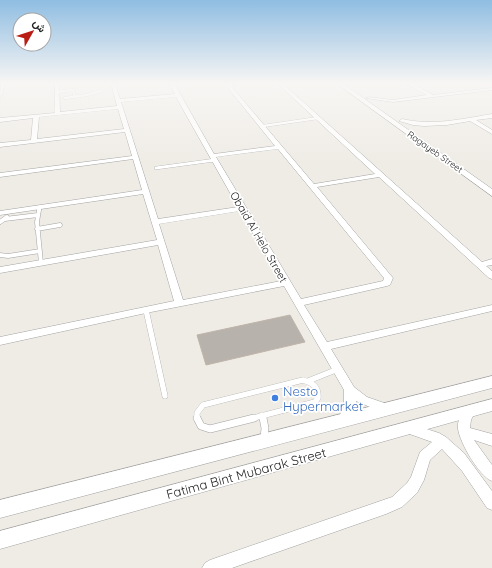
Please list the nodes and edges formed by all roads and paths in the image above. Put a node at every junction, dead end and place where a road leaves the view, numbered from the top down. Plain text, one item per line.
1 (58, 110) edge
2 (86, 110) edge
3 (122, 110) edge
4 (186, 110) edge
5 (249, 110) edge
6 (308, 110) edge
7 (374, 110) edge
8 (385, 110) edge
9 (58, 114) junction
10 (36, 116) junction
11 (492, 116) edge
12 (318, 118) junction
13 (469, 119) junction
14 (0, 120) edge
15 (402, 121) junction
16 (430, 124) junction
17 (263, 126) junction
18 (128, 130) junction
19 (419, 131) dead end
20 (492, 132) edge
21 (34, 140) junction
22 (0, 145) edge
23 (281, 147) junction
24 (136, 157) junction
25 (214, 158) junction
26 (156, 168) dead end
27 (0, 175) edge
28 (380, 175) junction
29 (492, 184) edge
30 (312, 186) junction
31 (146, 191) junction
32 (492, 193) edge
33 (40, 207) junction
34 (242, 208) junction
35 (3, 215) edge
36 (38, 215) junction
37 (0, 222) edge
38 (155, 222) junction
39 (60, 225) dead end
40 (37, 229) junction
41 (160, 242) junction
42 (40, 251) junction
43 (0, 255) edge
44 (492, 262) edge
45 (41, 263) junction
46 (480, 265) junction
47 (0, 270) edge
48 (492, 276) edge
49 (286, 283) junction
50 (298, 303) junction
51 (180, 304) junction
52 (492, 308) edge
53 (146, 310) junction
54 (0, 341) edge
55 (325, 346) junction
56 (338, 369) junction
57 (308, 381) junction
58 (492, 382) edge
59 (350, 390) junction
60 (165, 396) dead end
61 (492, 405) edge
62 (387, 409) junction
63 (469, 412) junction
64 (262, 415) junction
65 (343, 421) junction
66 (408, 428) junction
67 (465, 432) junction
68 (492, 440) edge
69 (263, 442) junction
70 (442, 442) junction
71 (477, 455) junction
72 (461, 460) junction
73 (492, 475) edge
74 (492, 504) edge
75 (0, 509) edge
76 (0, 540) edge
77 (210, 568) edge

1 - 9 street
2 - 9 street
3 - 18 street
4 - 25 street, Obaid Al Helo Street
5 - 17 street
6 - 12 street
7 - 32 street, Ragayeb Street
8 - 15 street, Ragayeb Street
9 - 10 street
10 - 14 street
10 - 21 street
11 - 13 street
12 - 17 lane
12 - 28 street
13 - 16 street
13 - 20 street
15 - 16 street
15 - 29 street, Ragayeb Street
16 - 19 street
17 - 23 street
18 - 21 street
18 - 24 street
21 - 22 street
23 - 25 street
23 - 30 street
24 - 27 street
24 - 31 street
25 - 26 lane
25 - 34 street, Obaid Al Helo Street
28 - 30 street
28 - 46 street
30 - 50 street
31 - 33 street
31 - 38 street
33 - 35 street
33 - 36 lane
34 - 38 street
34 - 49 street, Obaid Al Helo Street
35 - 36 lane
35 - 37 lane
36 - 40 lane
38 - 41 street
39 - 40 lane
40 - 42 lane
41 - 45 street
41 - 51 street
42 - 43 lane
42 - 45 lane
44 - 46 street
45 - 47 street
46 - 48 street
49 - 50 street, Obaid Al Helo Street
49 - 51 street
50 - 55 street, Obaid Al Helo Street
51 - 53 street
52 - 55 street
53 - 54 street
53 - 60 lane
55 - 56 street, Obaid Al Helo Street
56 - 57 lane
56 - 59 street, Obaid Al Helo Street
57 - 64 lane
57 - 64 lane
58 - 62 street
59 - 62 street, Obaid Al Helo Street
59 - 65 street
61 - 63 street, Fatima Bint Mubarak Street
62 - 65 street
63 - 66 street, Fatima Bint Mubarak Street
63 - 67 street
64 - 69 lane
65 - 69 street
66 - 70 street
66 - 76 street, Fatima Bint Mubarak Street
67 - 68 street
67 - 71 street
69 - 75 street
70 - 72 street
70 - 77 street
71 - 72 street
71 - 73 street
72 - 74 street

